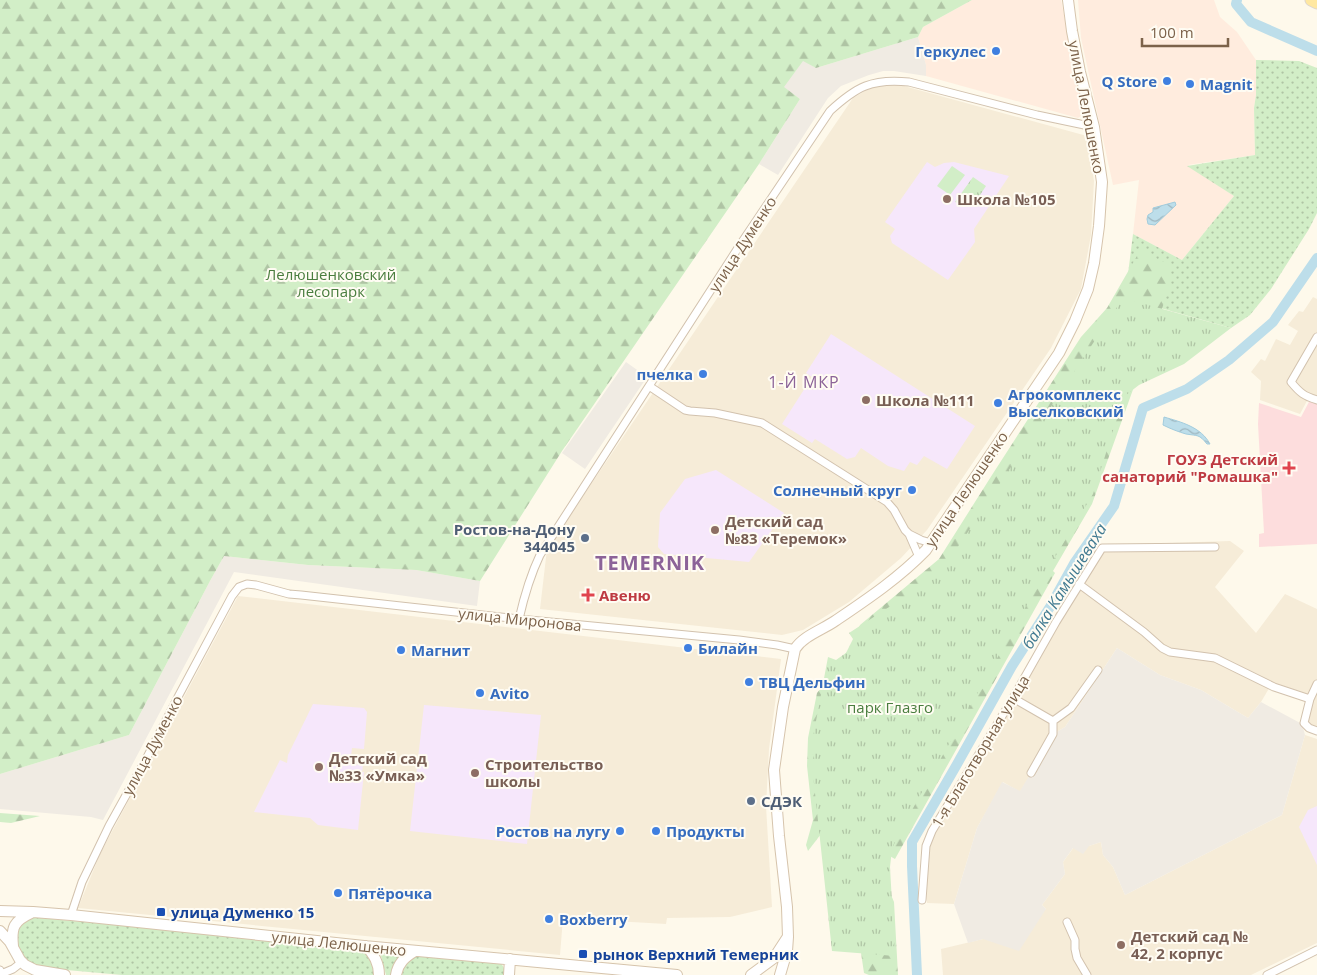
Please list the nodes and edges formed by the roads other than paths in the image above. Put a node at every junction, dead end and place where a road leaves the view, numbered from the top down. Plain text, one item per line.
1 (1068, 0) edge
2 (1311, 0) edge
3 (1317, 3) edge
4 (1094, 127) junction
5 (1317, 337) edge
6 (649, 386) junction
7 (1317, 400) edge
8 (909, 534) junction
9 (931, 543) junction
10 (1215, 546) dead end
11 (920, 557) junction
12 (247, 584) joint
13 (1079, 584) junction
14 (519, 619) junction
15 (795, 650) junction
16 (1098, 670) dead end
17 (1317, 684) edge
18 (1013, 698) junction
19 (1310, 699) junction
20 (1053, 721) junction
21 (1317, 731) edge
22 (1031, 773) dead end
23 (922, 900) dead end
24 (0, 911) edge
25 (33, 912) junction
26 (71, 915) junction
27 (1067, 922) dead end
28 (0, 931) edge
29 (788, 937) junction
30 (366, 946) junction
31 (13, 947) junction
32 (1317, 950) edge
33 (415, 951) junction
34 (510, 959) junction
35 (22, 962) junction
36 (1, 972) edge
37 (66, 975) edge
38 (379, 975) edge
39 (396, 975) edge
40 (509, 975) edge
41 (677, 975) edge
42 (751, 975) edge
43 (780, 975) edge
44 (1087, 975) edge
45 (1266, 975) edge

1 - 4 street, улица Лелюшенко
2 - 3 main road
4 - 6 street, улица Думенко
4 - 9 street, улица Лелюшенко
5 - 7 street
6 - 8 street
6 - 14 street, улица Думенко
8 - 9 street
8 - 11 street
9 - 11 street, улица Лелюшенко
10 - 13 street, 1-я Благотворная улица
11 - 15 street, улица Лелюшенко
12 - 14 street, улица Миронова
12 - 26 street, улица Думенко
13 - 18 street, 1-я Благотворная улица
13 - 19 street
14 - 15 street, улица Миронова
15 - 29 street
16 - 20 street
17 - 19 street
18 - 20 street
18 - 23 street, 1-я Благотворная улица
19 - 21 street
20 - 22 street
24 - 25 street, улица Лелюшенко
25 - 26 street, улица Лелюшенко
25 - 31 street
26 - 30 street, улица Лелюшенко
27 - 44 street
28 - 31 street
29 - 42 street
29 - 43 street
30 - 33 street, улица Лелюшенко
30 - 38 street
31 - 35 street
32 - 45 street
33 - 34 street, улица Лелюшенко
33 - 39 street
34 - 40 street
34 - 41 street, улица Лелюшенко
35 - 36 street
35 - 37 street

